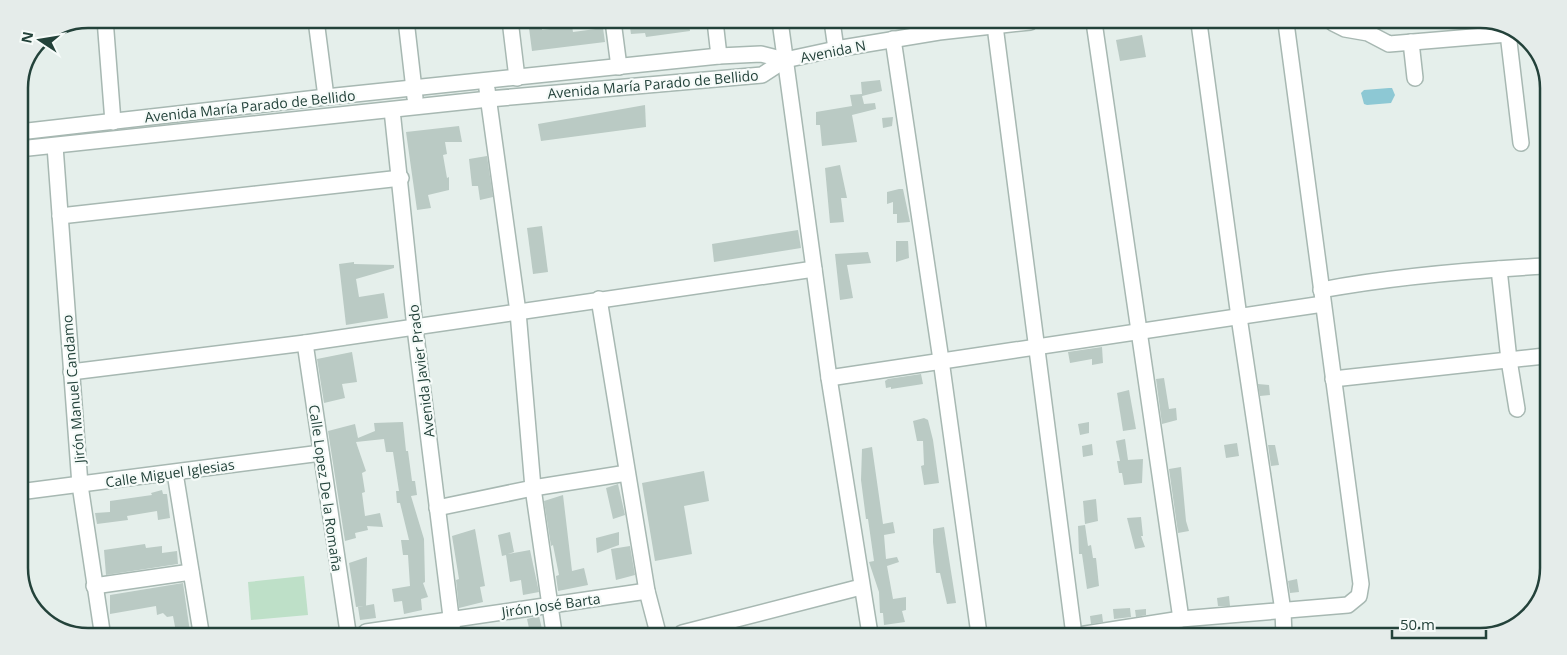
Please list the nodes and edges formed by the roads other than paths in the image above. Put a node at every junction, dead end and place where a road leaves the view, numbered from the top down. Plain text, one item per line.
1 (106, 28) edge
2 (317, 28) edge
3 (407, 28) edge
4 (511, 28) edge
5 (614, 28) edge
6 (716, 28) edge
7 (781, 28) edge
8 (833, 28) edge
9 (935, 28) edge
10 (995, 28) edge
11 (1095, 28) edge
12 (1200, 28) edge
13 (1287, 28) edge
14 (1343, 28) edge
15 (1496, 30) edge
16 (1508, 35) edge
17 (893, 40) junction
18 (1411, 42) junction
19 (836, 49) junction
20 (719, 56) junction
21 (785, 60) junction
22 (619, 67) junction
23 (517, 78) junction
24 (1415, 78) dead end
25 (486, 81) junction
26 (414, 88) junction
27 (326, 97) junction
28 (489, 99) junction
29 (416, 106) junction
30 (392, 110) junction
31 (113, 122) junction
32 (28, 131) edge
33 (1521, 144) dead end
34 (55, 146) junction
35 (28, 148) edge
36 (401, 178) junction
37 (60, 216) junction
38 (1539, 266) edge
39 (1499, 268) junction
40 (814, 269) junction
41 (1322, 297) junction
42 (599, 299) junction
43 (518, 312) junction
44 (1239, 317) junction
45 (415, 328) junction
46 (1138, 332) junction
47 (305, 343) junction
48 (1035, 347) junction
49 (1540, 357) edge
50 (941, 360) junction
51 (1509, 360) junction
52 (71, 372) junction
53 (829, 378) junction
54 (1333, 379) junction
55 (1517, 409) dead end
56 (321, 453) junction
57 (175, 473) junction
58 (628, 473) junction
59 (80, 485) junction
60 (533, 488) junction
61 (28, 491) edge
62 (437, 508) junction
63 (191, 572) junction
64 (94, 586) junction
65 (861, 588) junction
66 (646, 591) junction
67 (550, 605) junction
68 (1283, 610) junction
69 (1181, 619) junction
70 (452, 626) edge
71 (101, 628) edge
72 (199, 628) edge
73 (347, 628) edge
74 (423, 628) edge
75 (553, 628) edge
76 (657, 628) edge
77 (702, 628) edge
78 (869, 628) edge
79 (978, 628) edge
80 (1073, 628) edge
81 (1124, 628) edge
82 (1284, 628) edge

1 - 31 street
2 - 27 street
3 - 26 street
4 - 23 street
5 - 22 street
6 - 20 street
7 - 21 street
8 - 19 street
9 - 17 street, Avenida N
10 - 48 street
11 - 46 street
12 - 44 street
13 - 41 street
14 - 18 street
15 - 18 street
16 - 33 street
17 - 19 street, Avenida N
17 - 50 street
18 - 24 street
19 - 21 street, Avenida N
20 - 21 street, Avenida María Parado de Bellido
20 - 22 street, Avenida María Parado de Bellido
21 - 28 street, Avenida María Parado de Bellido
21 - 40 street
22 - 23 street, Avenida María Parado de Bellido
23 - 25 street, Avenida María Parado de Bellido
25 - 26 street, Avenida María Parado de Bellido
25 - 28 street
26 - 27 street, Avenida María Parado de Bellido
26 - 29 street
27 - 31 street, Avenida María Parado de Bellido
28 - 29 street, Avenida María Parado de Bellido
28 - 43 street
29 - 30 street, Avenida María Parado de Bellido
30 - 34 street, Avenida María Parado de Bellido
30 - 36 street, Avenida Javier Prado
31 - 32 street, Avenida María Parado de Bellido
34 - 35 street, Avenida María Parado de Bellido
34 - 37 street, Jirón Manuel Candamo
36 - 37 street
36 - 45 street, Avenida Javier Prado
37 - 52 street, Jirón Manuel Candamo
38 - 39 street
39 - 41 street
39 - 51 street
40 - 42 street
40 - 53 street
41 - 44 street
41 - 54 street
42 - 43 street
42 - 58 street
43 - 45 street
43 - 60 street
44 - 46 street
44 - 68 street
45 - 47 street
45 - 62 street, Avenida Javier Prado
46 - 48 street
46 - 69 street
47 - 52 street
47 - 56 street, Calle Lopez De la Romaña
48 - 50 street
48 - 80 street
49 - 51 street
50 - 53 street
50 - 79 street
51 - 54 street
51 - 55 street
52 - 59 street, Jirón Manuel Candamo
53 - 65 street
54 - 68 street
56 - 57 street, Calle Miguel Iglesias
56 - 73 street, Calle Lopez De la Romaña
57 - 59 street, Calle Miguel Iglesias
57 - 63 street
58 - 60 street
58 - 66 street
59 - 61 street, Calle Miguel Iglesias
59 - 64 street, Jirón Manuel Candamo
60 - 62 street
60 - 67 street
62 - 70 street, Avenida Javier Prado
63 - 64 street
63 - 72 street
64 - 71 street, Jirón Manuel Candamo
65 - 77 street
65 - 78 street
66 - 67 street, Jirón José Barta
66 - 76 street
67 - 70 street, Jirón José Barta
67 - 75 street
68 - 69 street
68 - 82 street
69 - 81 street
70 - 74 street, Jirón José Barta

